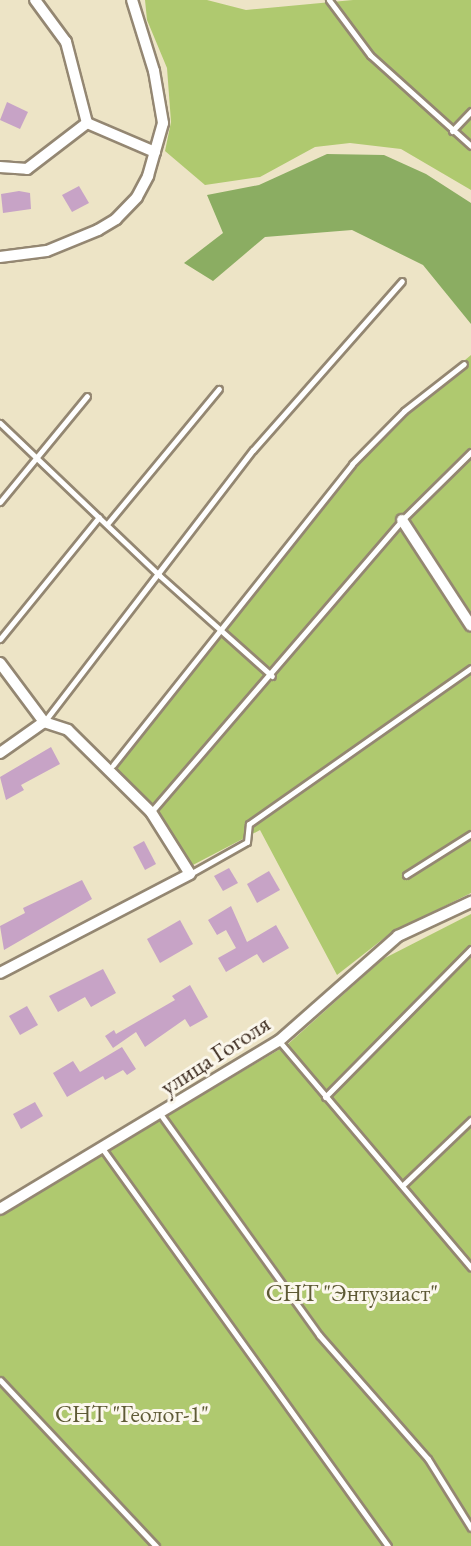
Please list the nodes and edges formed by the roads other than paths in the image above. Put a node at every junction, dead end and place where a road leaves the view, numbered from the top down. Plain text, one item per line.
1 (35, 0) edge
2 (132, 0) edge
3 (329, 0) edge
4 (471, 111) edge
5 (87, 123) junction
6 (452, 131) junction
7 (471, 146) edge
8 (155, 152) junction
9 (0, 167) edge
10 (0, 256) edge
11 (402, 281) dead end
12 (464, 364) dead end
13 (219, 389) dead end
14 (87, 396) dead end
15 (0, 423) edge
16 (471, 452) edge
17 (38, 458) junction
18 (0, 502) edge
19 (99, 517) junction
20 (402, 520) junction
21 (108, 523) junction
22 (160, 576) junction
23 (471, 626) edge
24 (222, 630) junction
25 (0, 639) edge
26 (0, 663) edge
27 (471, 668) edge
28 (272, 676) junction
29 (44, 722) junction
30 (0, 753) edge
31 (113, 765) dead end
32 (151, 812) junction
33 (471, 834) edge
34 (190, 874) junction
35 (406, 875) dead end
36 (471, 902) edge
37 (471, 949) edge
38 (0, 973) edge
39 (279, 1041) junction
40 (325, 1097) junction
41 (161, 1114) junction
42 (471, 1120) edge
43 (102, 1148) junction
44 (404, 1184) junction
45 (0, 1209) edge
46 (471, 1267) edge
47 (0, 1380) edge
48 (471, 1528) edge
49 (156, 1546) edge
50 (388, 1546) edge

1 - 5 street
2 - 8 street
3 - 6 lane
4 - 6 lane
5 - 8 street
5 - 9 street
6 - 7 lane
8 - 10 street
11 - 22 lane
12 - 24 lane
13 - 21 lane
14 - 17 lane
15 - 17 lane
16 - 20 lane
17 - 18 lane
17 - 19 lane
19 - 21 lane
19 - 25 lane
20 - 23 street
20 - 28 lane
21 - 22 lane
22 - 24 lane
22 - 29 lane
24 - 28 lane
24 - 31 lane
26 - 29 street
27 - 34 lane
28 - 32 lane
29 - 30 street
29 - 32 street
32 - 34 street
33 - 35 lane
34 - 38 street
36 - 39 street, улица Гоголя
37 - 40 lane
39 - 40 lane
39 - 41 street, улица Гоголя
40 - 44 lane
41 - 43 street, улица Гоголя
41 - 48 lane
42 - 44 lane
43 - 45 street, улица Гоголя
43 - 50 lane
44 - 46 lane
47 - 49 lane

